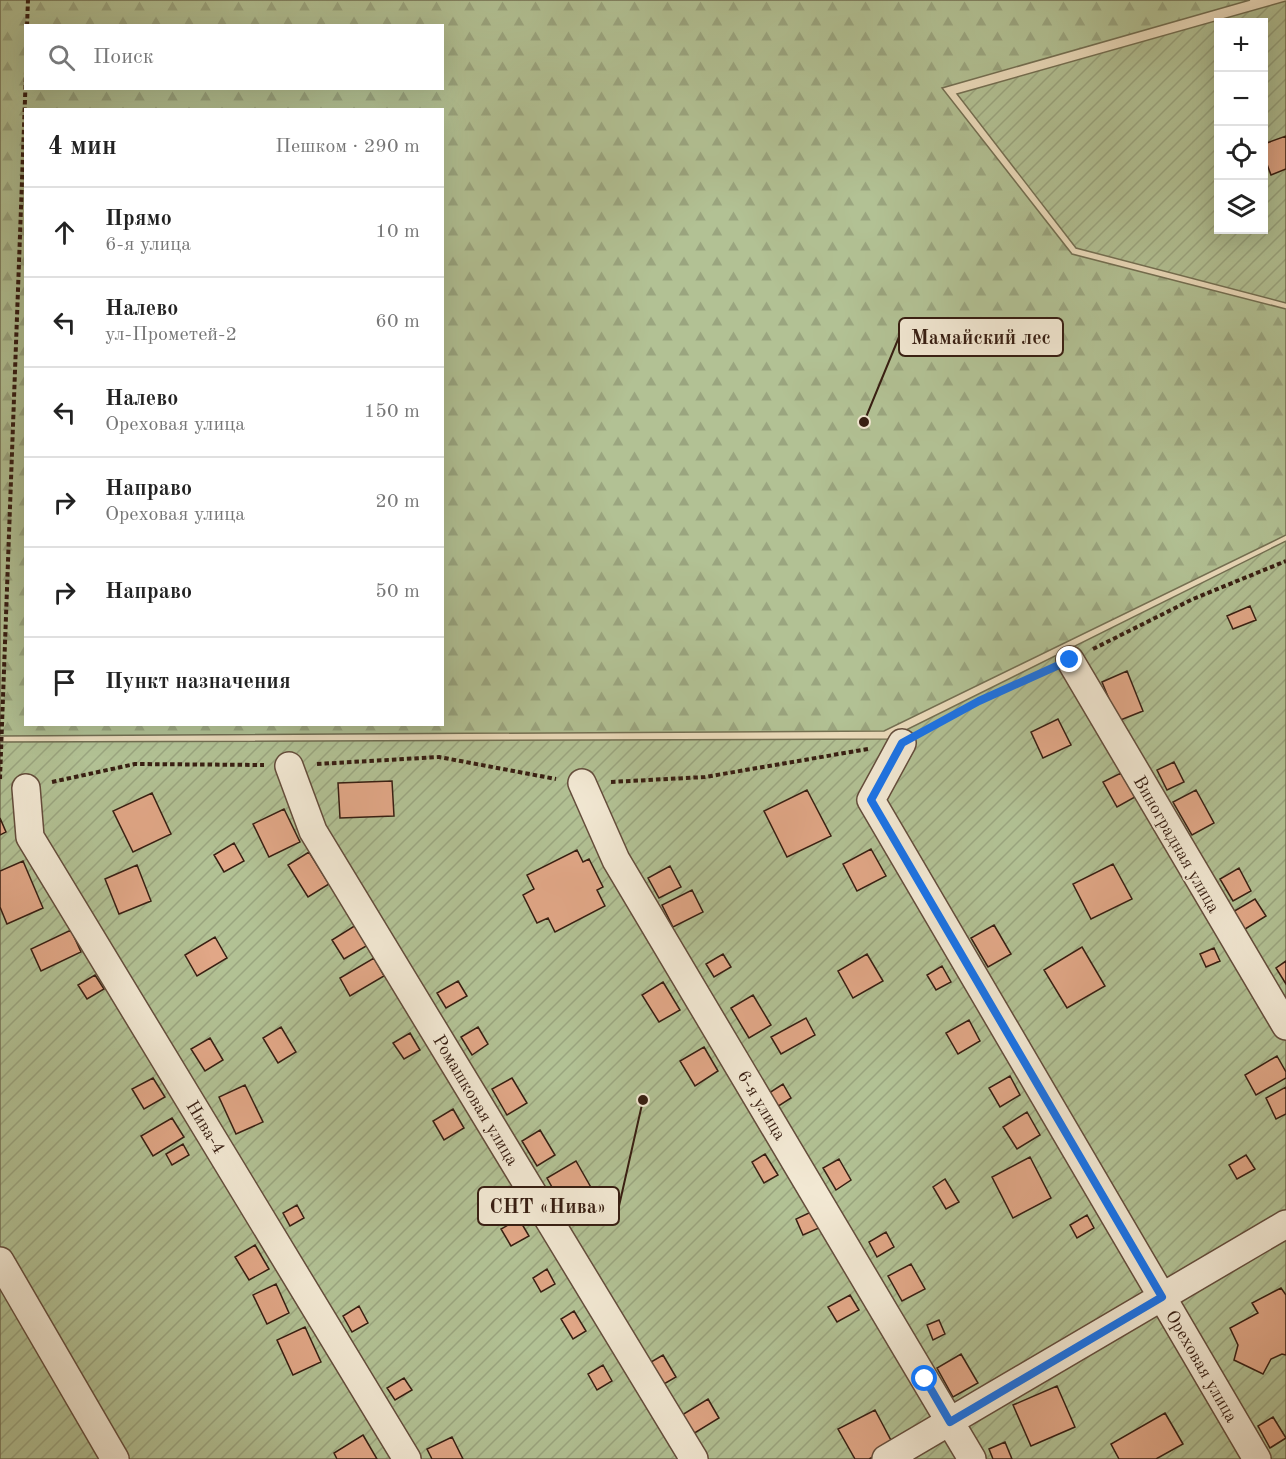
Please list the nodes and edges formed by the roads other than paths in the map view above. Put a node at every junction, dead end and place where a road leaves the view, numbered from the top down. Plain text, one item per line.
1 (1070, 660) road end
2 (902, 743) road end
3 (289, 766) road end
4 (582, 783) road end
5 (9, 784) edge
6 (1286, 1026) edge
7 (1286, 1224) edge
8 (0, 1261) edge
9 (1162, 1297) junction
10 (950, 1422) junction
11 (115, 1459) edge
12 (407, 1459) edge
13 (694, 1459) edge
14 (886, 1459) edge
15 (972, 1459) edge
16 (1257, 1459) edge

1 - 6 street, Виноградная улица
2 - 9 street, Ореховая улица
3 - 13 street, Ромашковая улица
4 - 10 street, 6-я улица
5 - 12 street, Нива-4
7 - 9 street
8 - 11 street
9 - 10 street
9 - 16 street, Ореховая улица
10 - 14 street
10 - 15 street, 6-я улица

